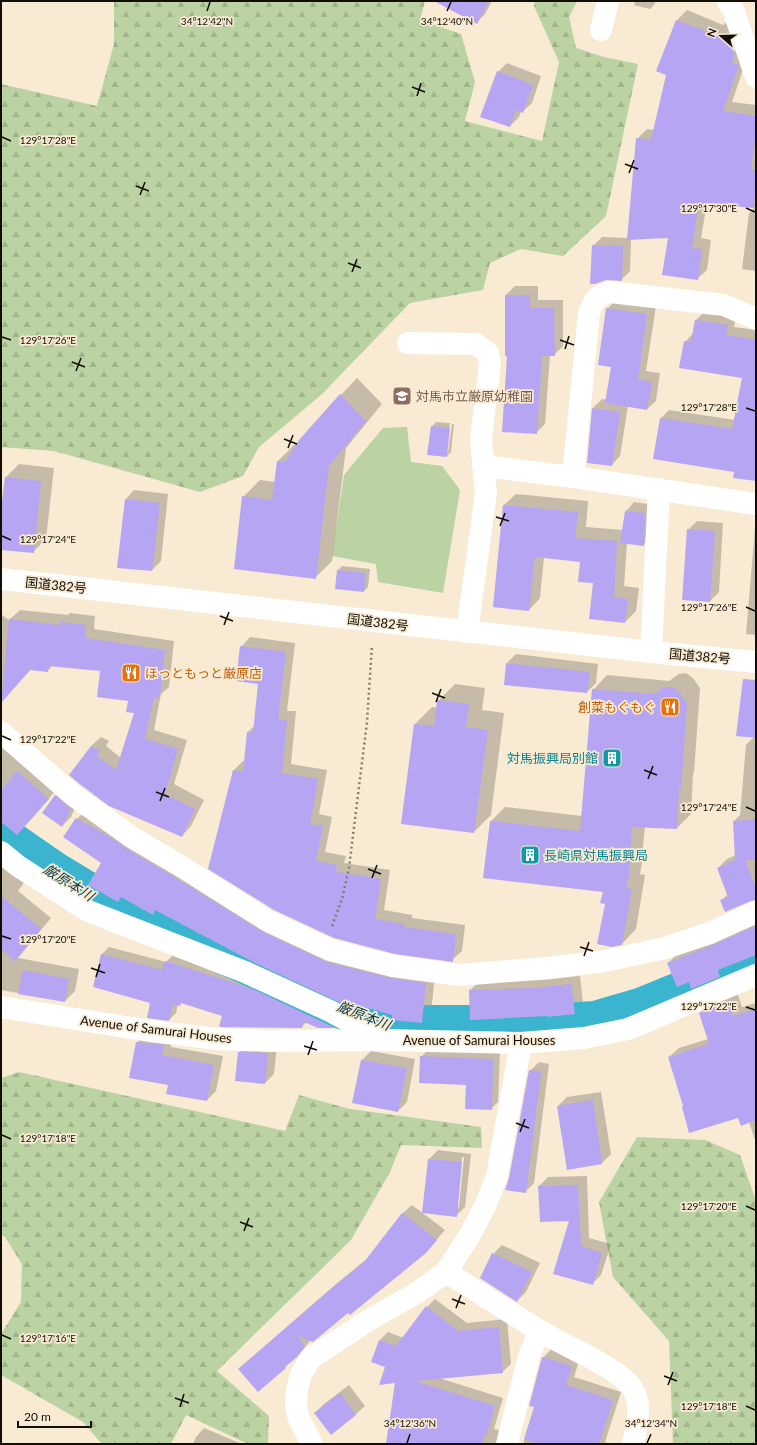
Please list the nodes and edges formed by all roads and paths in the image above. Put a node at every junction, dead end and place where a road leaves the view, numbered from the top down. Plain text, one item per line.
1 (608, 1) edge
2 (728, 1) edge
3 (601, 30) dead end
4 (756, 77) edge
5 (756, 319) edge
6 (408, 343) dead end
7 (483, 466) junction
8 (573, 477) junction
9 (659, 489) junction
10 (756, 504) edge
11 (1, 579) edge
12 (373, 621) junction
13 (467, 632) junction
14 (651, 652) junction
15 (756, 662) edge
16 (1, 732) edge
17 (1, 852) edge
18 (756, 912) edge
19 (324, 947) junction
20 (756, 975) edge
21 (1, 1007) edge
22 (383, 1040) junction
23 (521, 1043) junction
24 (446, 1272) junction
25 (543, 1332) junction
26 (312, 1444) edge
27 (507, 1444) edge
28 (633, 1444) edge

1 - 3 main road
2 - 4 main road
5 - 8 main road
6 - 7 main road
7 - 8 main road
7 - 13 main road
8 - 9 main road
9 - 10 main road
9 - 14 main road
11 - 12 main road, 国道382号
12 - 13 main road, 国道382号
12 - 19 path
13 - 14 main road, 国道382号
14 - 15 main road, 国道382号
16 - 19 main road
17 - 22 main road
18 - 19 main road
20 - 23 main road, Avenue of Samurai Houses
21 - 22 main road, Avenue of Samurai Houses
22 - 23 main road, Avenue of Samurai Houses
23 - 24 main road
24 - 25 main road
24 - 26 main road
25 - 27 main road
25 - 28 main road

